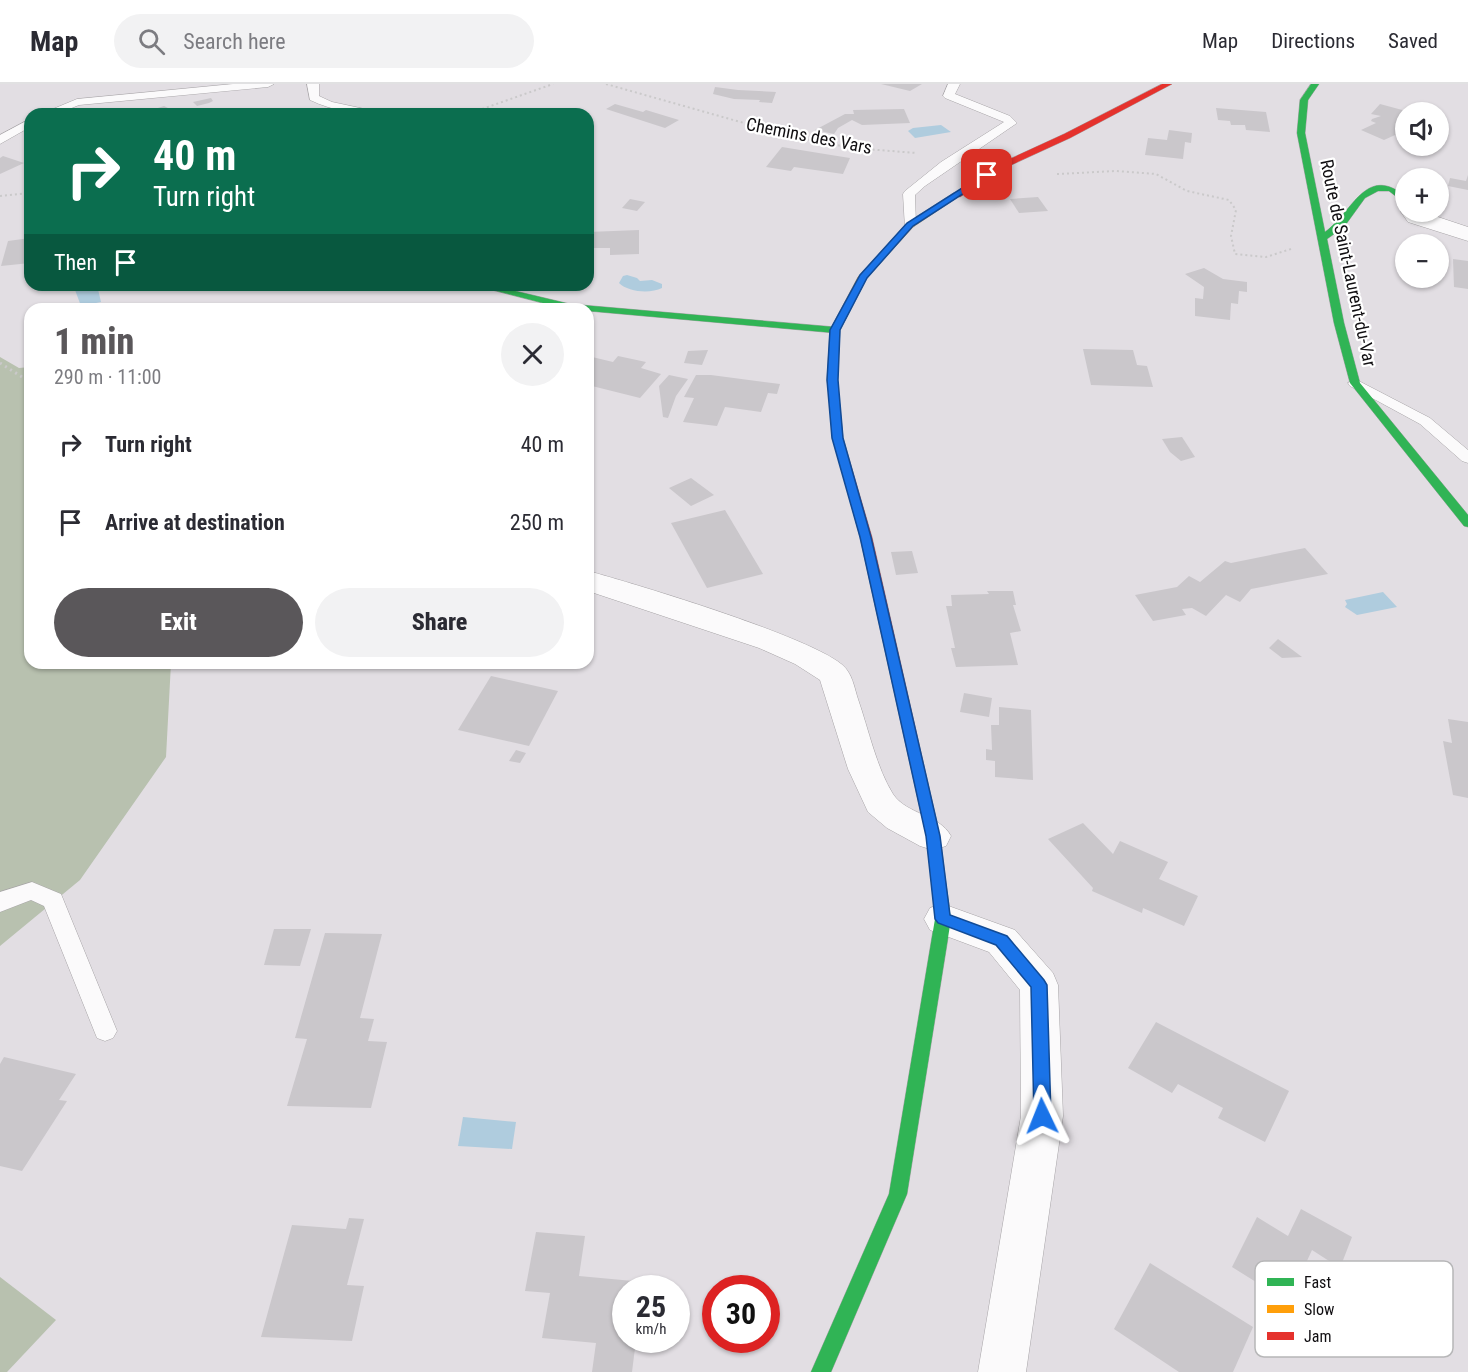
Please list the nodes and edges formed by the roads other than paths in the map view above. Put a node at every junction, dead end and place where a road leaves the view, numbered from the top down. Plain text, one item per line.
1 (268, 84) edge
2 (313, 84) edge
3 (954, 84) edge
4 (1168, 84) edge
5 (1315, 84) edge
6 (62, 108) edge
7 (344, 108) edge
8 (24, 126) edge
9 (0, 140) edge
10 (1395, 191) edge
11 (1431, 222) edge
12 (910, 225) junction
13 (1468, 234) edge
14 (1323, 238) junction
15 (503, 291) edge
16 (553, 303) edge
17 (594, 309) edge
18 (835, 330) junction
19 (1355, 383) junction
20 (1468, 458) edge
21 (1468, 523) edge
22 (594, 583) edge
23 (933, 836) junction
24 (0, 903) edge
25 (943, 919) junction
26 (105, 1031) dead end
27 (821, 1372) edge
28 (1002, 1372) edge

1 - 6 lane
2 - 7 lane
3 - 12 lane
4 - 12 street
5 - 14 street, Route de Saint-Laurent-du-Var
8 - 9 lane
10 - 14 street
11 - 13 street
12 - 18 street
14 - 19 street, Route de Saint-Laurent-du-Var
15 - 16 street
17 - 18 street
18 - 23 street
19 - 20 lane
19 - 21 street, Route de Saint-Laurent-du-Var
22 - 23 street
23 - 25 street
24 - 26 lane
25 - 27 street
25 - 28 street

